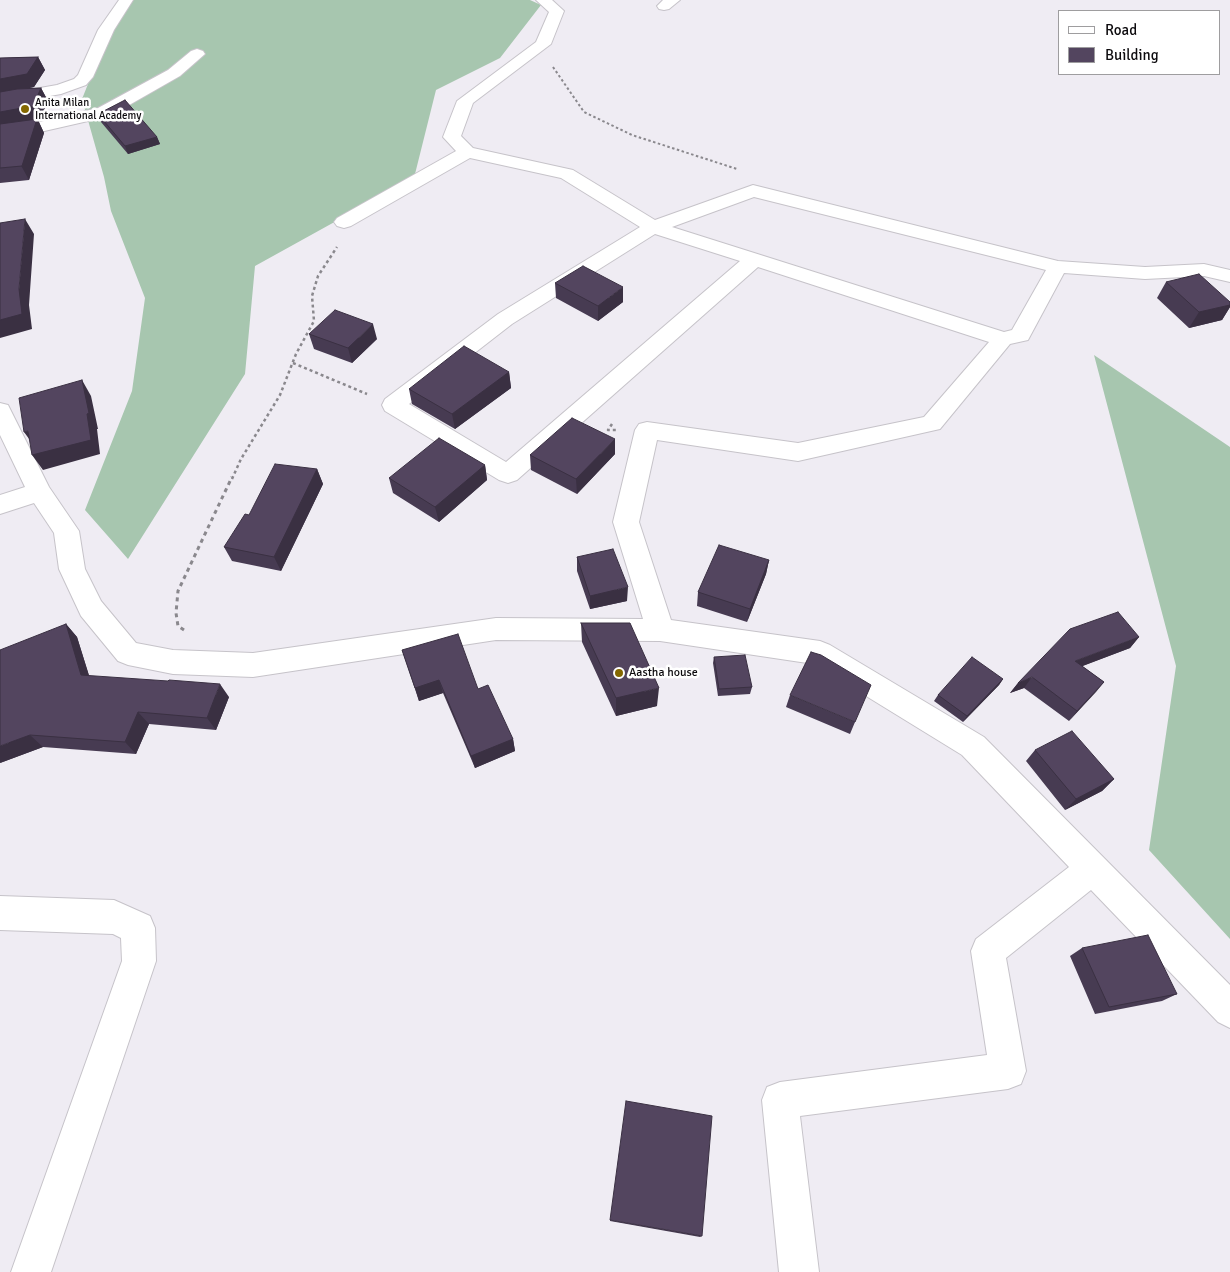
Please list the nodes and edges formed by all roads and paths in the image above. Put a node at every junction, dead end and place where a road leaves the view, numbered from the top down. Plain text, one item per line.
1 (126, 0) edge
2 (543, 0) edge
3 (539, 47) junction
4 (196, 54) dead end
5 (0, 100) edge
6 (0, 133) edge
7 (467, 152) junction
8 (781, 198) junction
9 (344, 222) joint
10 (653, 227) junction
11 (754, 260) junction
12 (1058, 267) junction
13 (1229, 275) edge
14 (1003, 339) junction
15 (293, 362) junction
16 (393, 404) junction
17 (0, 411) edge
18 (39, 490) junction
19 (0, 506) edge
20 (660, 630) junction
21 (186, 631) dead end
22 (1093, 868) junction
23 (0, 913) edge
24 (1230, 1010) edge
25 (31, 1272) edge
26 (799, 1272) edge

1 - 5 street
2 - 3 street
3 - 7 street
3 - 8 path
4 - 6 street
7 - 9 street
7 - 10 street
8 - 10 street
8 - 12 street
9 - 15 path
10 - 11 street
10 - 16 street
11 - 14 street
11 - 16 street
12 - 13 street
12 - 14 street
14 - 20 street
15 - 16 path
15 - 21 path
17 - 18 street
18 - 19 street
18 - 20 street
20 - 22 street
22 - 24 street
22 - 26 street
23 - 25 street

